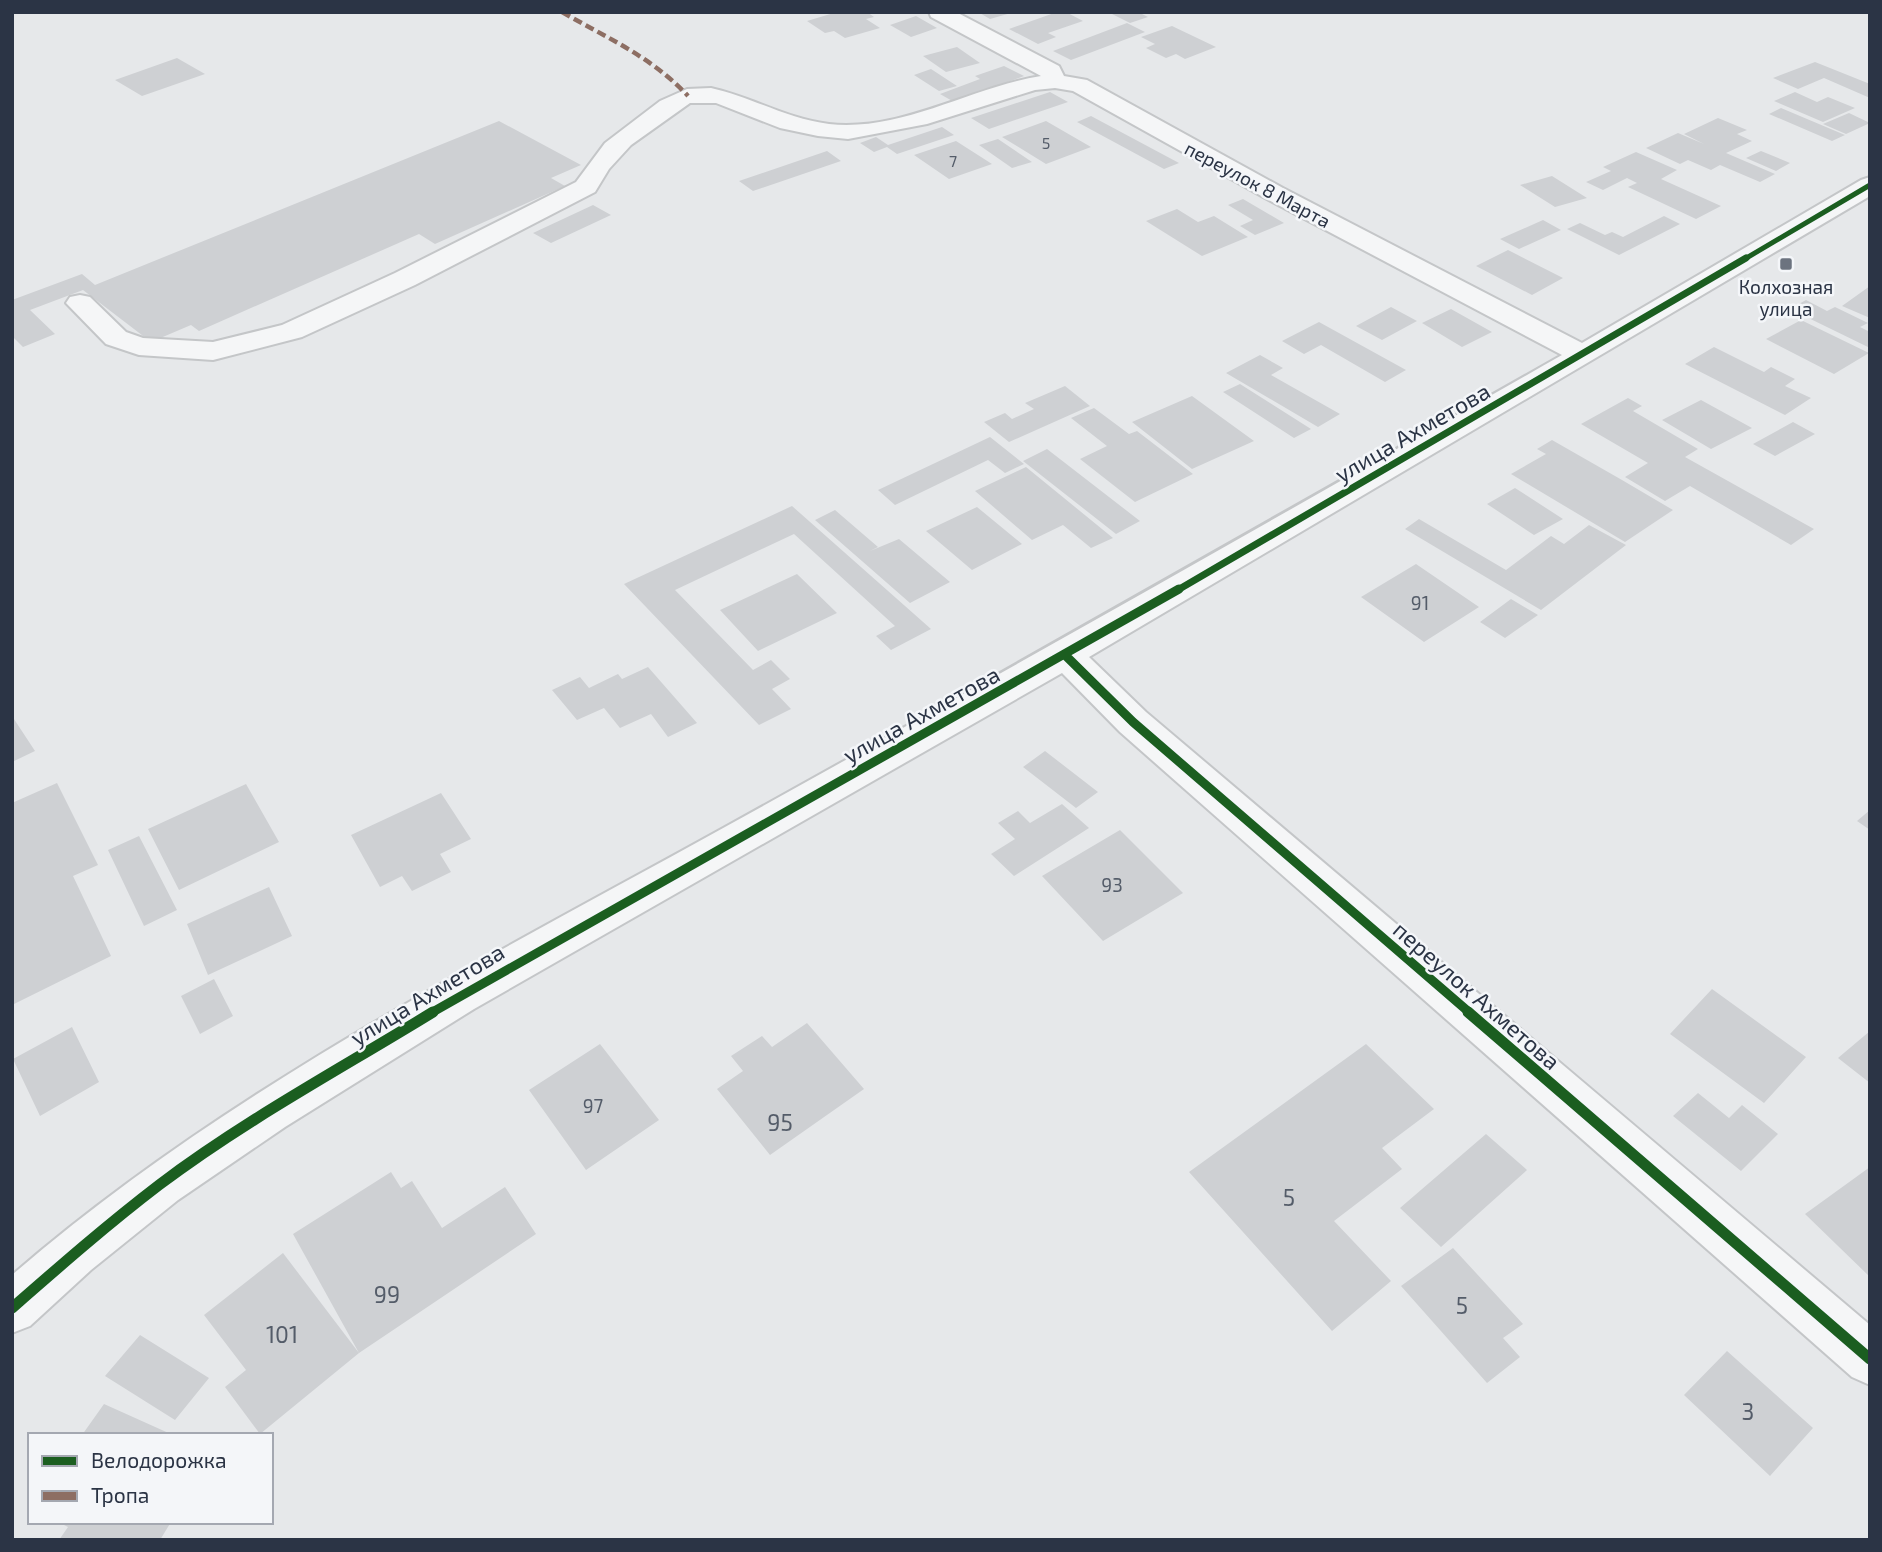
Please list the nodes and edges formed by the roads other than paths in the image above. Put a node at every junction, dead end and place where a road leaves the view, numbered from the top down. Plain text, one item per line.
1 (939, 12) edge
2 (1055, 81) junction
3 (1870, 185) edge
4 (80, 303) dead end
5 (1583, 355) junction
6 (1065, 655) junction
7 (12, 1308) edge
8 (1870, 1359) edge

1 - 2 street, переулок 8 Марта
2 - 4 street
2 - 5 street, переулок 8 Марта
3 - 5 street, улица Ахметова
5 - 6 street, улица Ахметова
6 - 7 street, улица Ахметова
6 - 8 street, переулок Ахметова

